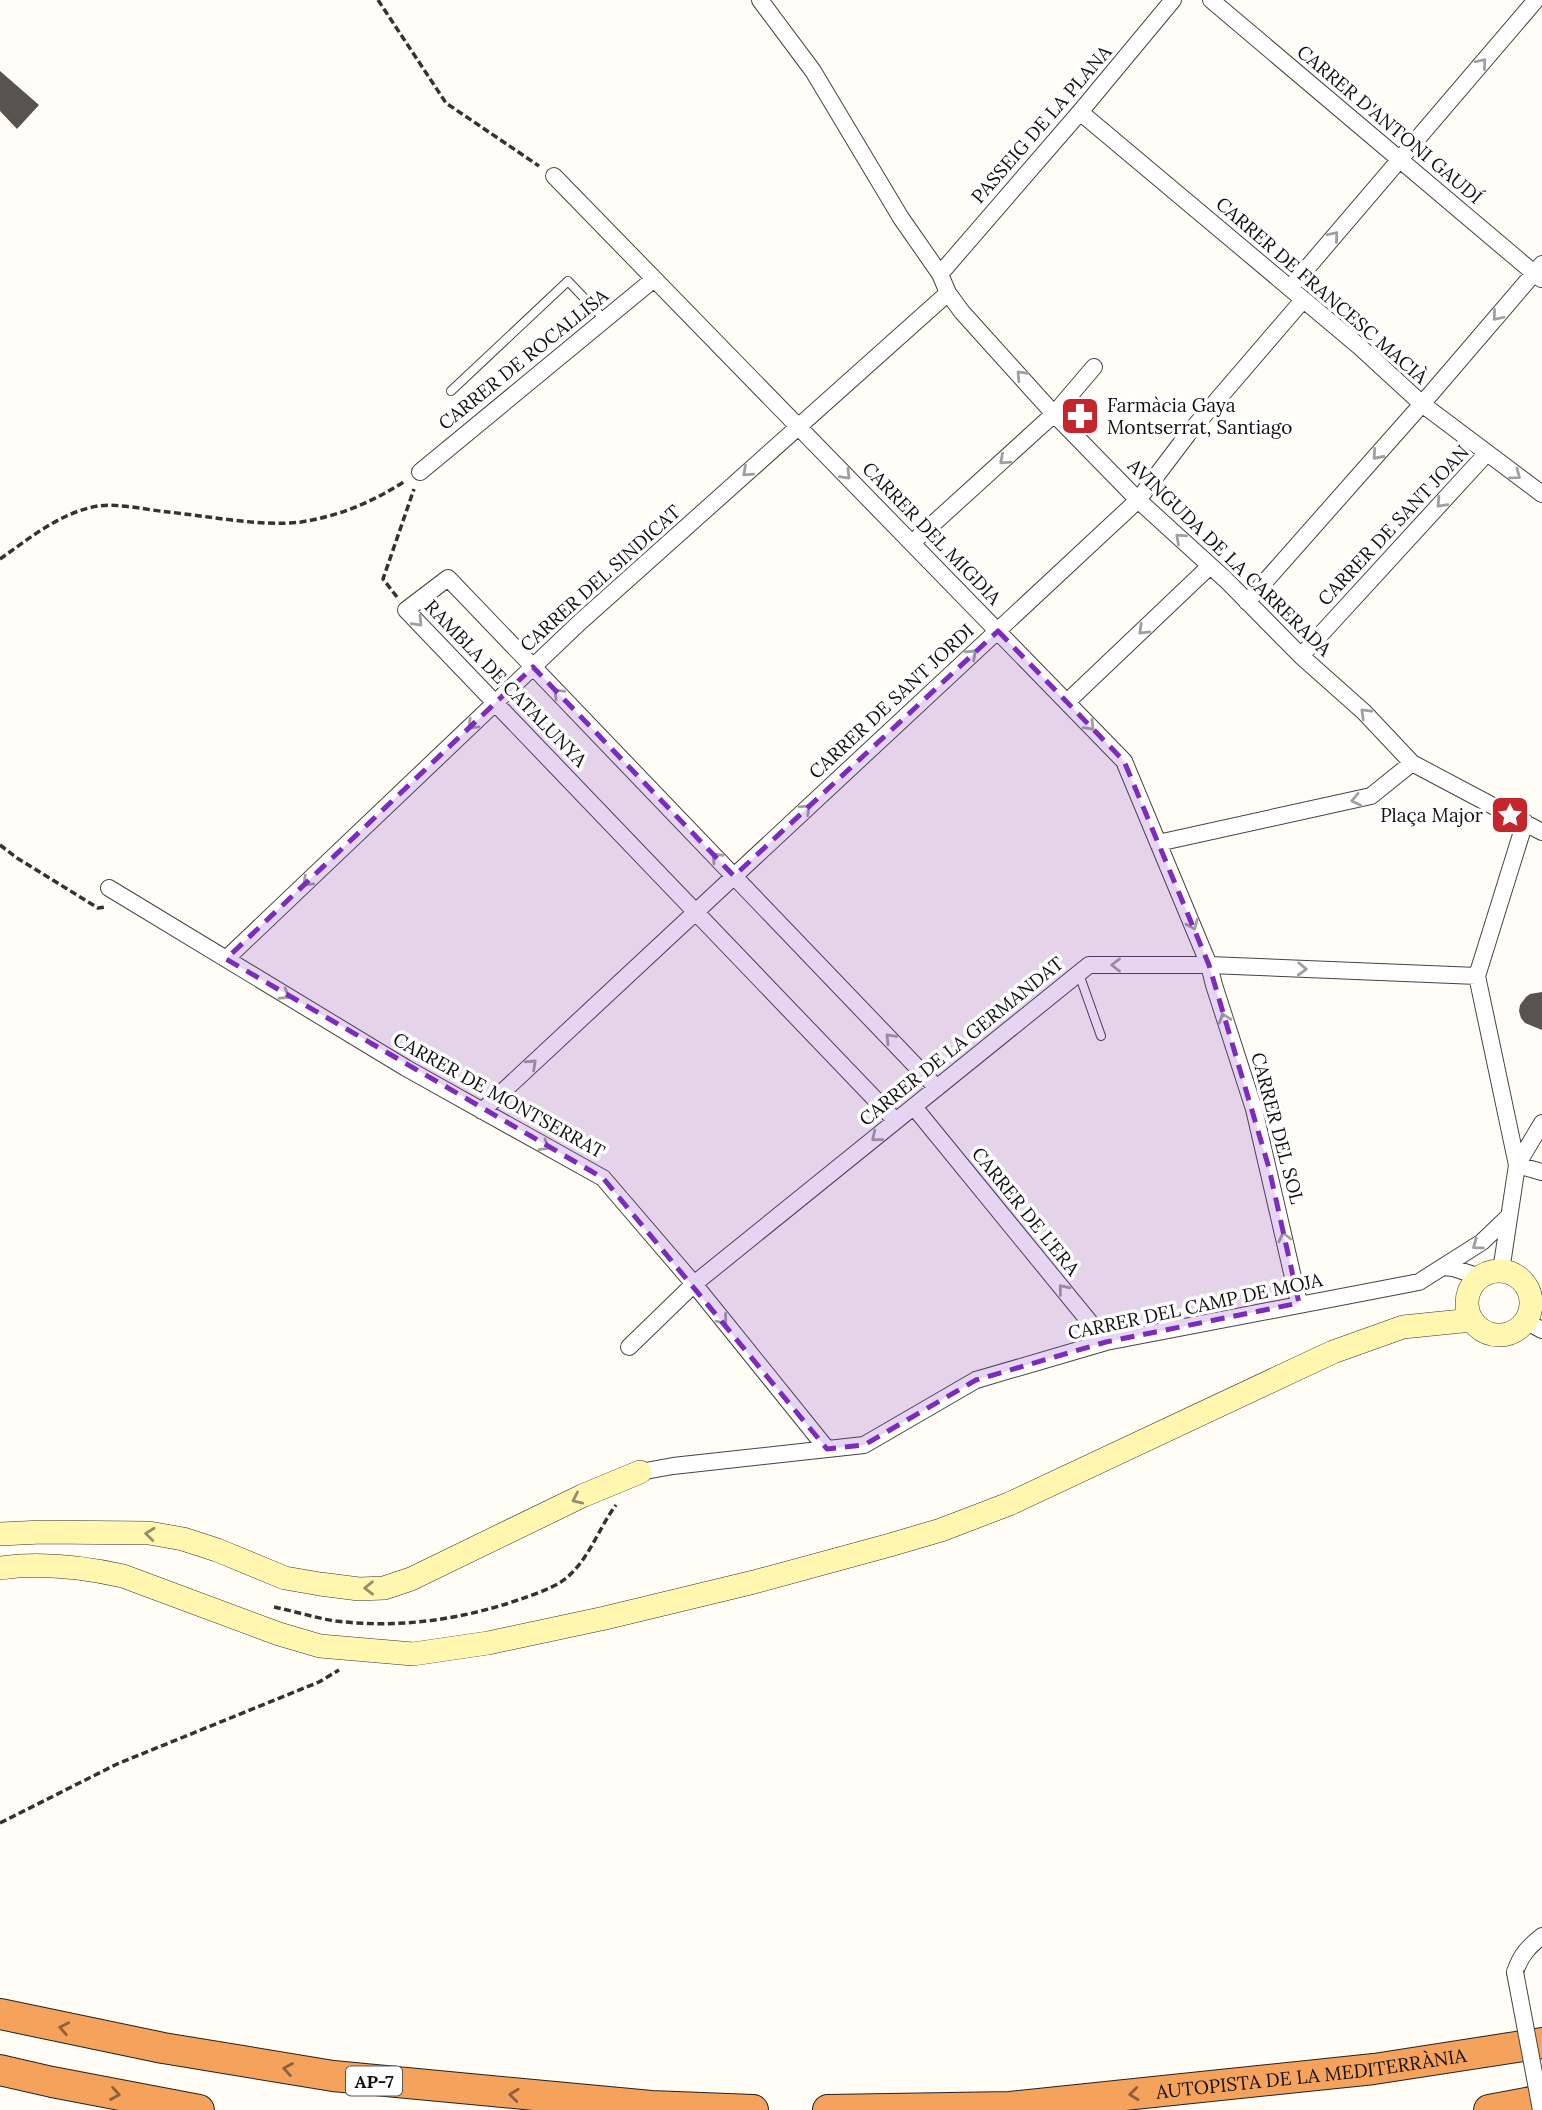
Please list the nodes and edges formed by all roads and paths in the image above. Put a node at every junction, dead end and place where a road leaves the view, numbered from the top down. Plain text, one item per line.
1 (378, 0) edge
2 (760, 0) edge
3 (1173, 0) edge
4 (1211, 0) edge
5 (1536, 0) edge
6 (1080, 112) junction
7 (1400, 159) junction
8 (554, 176) joint
9 (1539, 272) edge
10 (940, 274) junction
11 (654, 279) junction
12 (1290, 288) junction
13 (948, 293) junction
14 (1303, 300) junction
15 (604, 320) junction
16 (1094, 367) dead end
17 (451, 391) dead end
18 (1422, 404) junction
19 (1054, 414) junction
20 (798, 426) junction
21 (1487, 453) junction
22 (420, 471) junction
23 (1542, 494) edge
24 (1138, 500) junction
25 (912, 543) junction
26 (0, 559) edge
27 (1210, 566) junction
28 (1247, 602) junction
29 (406, 610) junction
30 (998, 631) junction
31 (1301, 656) junction
32 (533, 667) junction
33 (1067, 702) junction
34 (495, 703) junction
35 (1412, 763) junction
36 (1525, 822) junction
37 (1542, 832) edge
38 (1158, 843) junction
39 (0, 845) edge
40 (734, 876) junction
41 (109, 888) dead end
42 (131, 902) junction
43 (695, 912) junction
44 (226, 959) junction
45 (1209, 965) junction
46 (1079, 974) junction
47 (1477, 976) junction
48 (1101, 1036) dead end
49 (937, 1088) junction
50 (914, 1107) junction
51 (482, 1111) junction
52 (896, 1121) junction
53 (1542, 1123) edge
54 (1517, 1165) junction
55 (1542, 1172) edge
56 (1508, 1217) junction
57 (1444, 1268) junction
58 (1490, 1274) junction
59 (694, 1284) junction
60 (1299, 1303) junction
61 (1472, 1320) junction
62 (1533, 1325) edge
63 (1106, 1342) junction
64 (629, 1347) dead end
65 (827, 1449) junction
66 (640, 1472) joint
67 (0, 1534) edge
68 (0, 1568) edge
69 (371, 1651) junction
70 (0, 1823) edge
71 (1542, 1936) edge
72 (0, 2014) edge
73 (1542, 2043) edge
74 (0, 2070) edge
75 (1542, 2100) edge
76 (199, 2110) edge
77 (753, 2110) edge
78 (828, 2110) edge
79 (1489, 2110) edge
80 (1541, 2110) edge

1 - 8 path
2 - 10 street, AVINGUDA DE LA CARRERADA
3 - 6 street, PASSEIG DE LA PLANA
4 - 7 street, CARRER D'ANTONI GAUDÍ
7 -> 5 street
6 - 10 street, PASSEIG DE LA PLANA
6 - 12 street, CARRER DE FRANCESC MACIÀ
7 - 9 street, CARRER D'ANTONI GAUDÍ
12 -> 7 street
8 - 11 street, CARRER DEL MIGDIA
9 -> 18 street
10 - 13 street, AVINGUDA DE LA CARRERADA
11 - 15 street, CARRER DE ROCALLISA
11 - 20 street, CARRER DEL MIGDIA
12 - 14 street, CARRER DE FRANCESC MACIÀ
19 -> 13 street, AVINGUDA DE LA CARRERADA
13 - 20 street, CARRER DEL SINDICAT
14 - 18 street, CARRER DE FRANCESC MACIÀ
14 - 24 street, CARRER DE SANT JORDI
15 - 17 lane
15 - 22 street, CARRER DE ROCALLISA
16 - 19 street
18 - 21 street, CARRER DE FRANCESC MACIÀ
18 -> 28 street
19 - 24 street, AVINGUDA DE LA CARRERADA
19 -> 25 street
20 -> 25 street, CARRER DEL MIGDIA
20 -> 32 street, CARRER DEL SINDICAT
21 -> 23 street, CARRER DE FRANCESC MACIÀ
21 -> 31 street, CARRER DE SANT JOAN
22 - 26 path
22 - 29 path
27 -> 24 street, AVINGUDA DE LA CARRERADA
24 - 30 street, CARRER DE SANT JORDI
25 - 30 street, CARRER DEL MIGDIA
27 - 28 street, AVINGUDA DE LA CARRERADA
27 -> 33 street
28 - 31 street, AVINGUDA DE LA CARRERADA
29 - 32 street, RAMBLA DE CATALUNYA
29 -> 34 street, RAMBLA DE CATALUNYA
30 - 33 street, CARRER DEL MIGDIA
40 -> 30 street, CARRER DE SANT JORDI
35 -> 31 street, AVINGUDA DE LA CARRERADA
32 - 34 street, CARRER DEL SINDICAT
40 -> 32 street, RAMBLA DE CATALUNYA
33 -> 38 street, CARRER DEL MIGDIA
34 - 43 street, RAMBLA DE CATALUNYA
34 -> 44 street, CARRER DEL SINDICAT
35 - 36 street
35 -> 38 street
36 - 37 street
36 - 47 street
38 -> 45 street, CARRER DEL MIGDIA
39 - 42 path
40 - 43 street, CARRER DE SANT JORDI
49 -> 40 street, RAMBLA DE CATALUNYA
41 - 42 street, CARRER DE MONTSERRAT
42 - 44 street, CARRER DE MONTSERRAT
51 -> 43 street, CARRER DE SANT JORDI
43 - 52 street, RAMBLA DE CATALUNYA
44 -> 51 street, CARRER DE MONTSERRAT
45 -> 46 street, CARRER DE LA GERMANDAT
45 -> 47 street, CARRER DE LA GERMANDAT
60 -> 45 street, CARRER DEL SOL
46 - 48 lane
46 - 49 street, CARRER DE LA GERMANDAT
47 - 54 street
49 - 50 street, CARRER DE LA GERMANDAT
50 - 52 street, CARRER DE LA GERMANDAT
63 -> 50 street, CARRER DE L'ERA
51 -> 59 street, CARRER DE MONTSERRAT
52 -> 59 street, CARRER DE LA GERMANDAT
53 - 54 street
54 - 55 street
54 - 56 street
56 -> 57 street, CARRER DEL CAMP DE MOJA
56 - 58 street
57 - 58 street
57 - 60 street, CARRER DEL CAMP DE MOJA
58 - 61 street
58 - 62 street
59 - 64 street, CARRER DE LA GERMANDAT
59 -> 65 street, CARRER DE MONTSERRAT
60 - 63 street, CARRER DEL CAMP DE MOJA
61 - 62 street
61 - 69 street
63 - 65 street, CARRER DEL CAMP DE MOJA
65 - 66 street, CARRER DEL CAMP DE MOJA
66 -> 67 street
68 - 69 street
69 - 70 path
71 - 80 street, bridge
77 -> 72 highway, AP-7
73 -> 78 highway, AUTOPISTA DE LA MEDITERRÀNIA
74 -> 76 highway
75 - 79 highway

